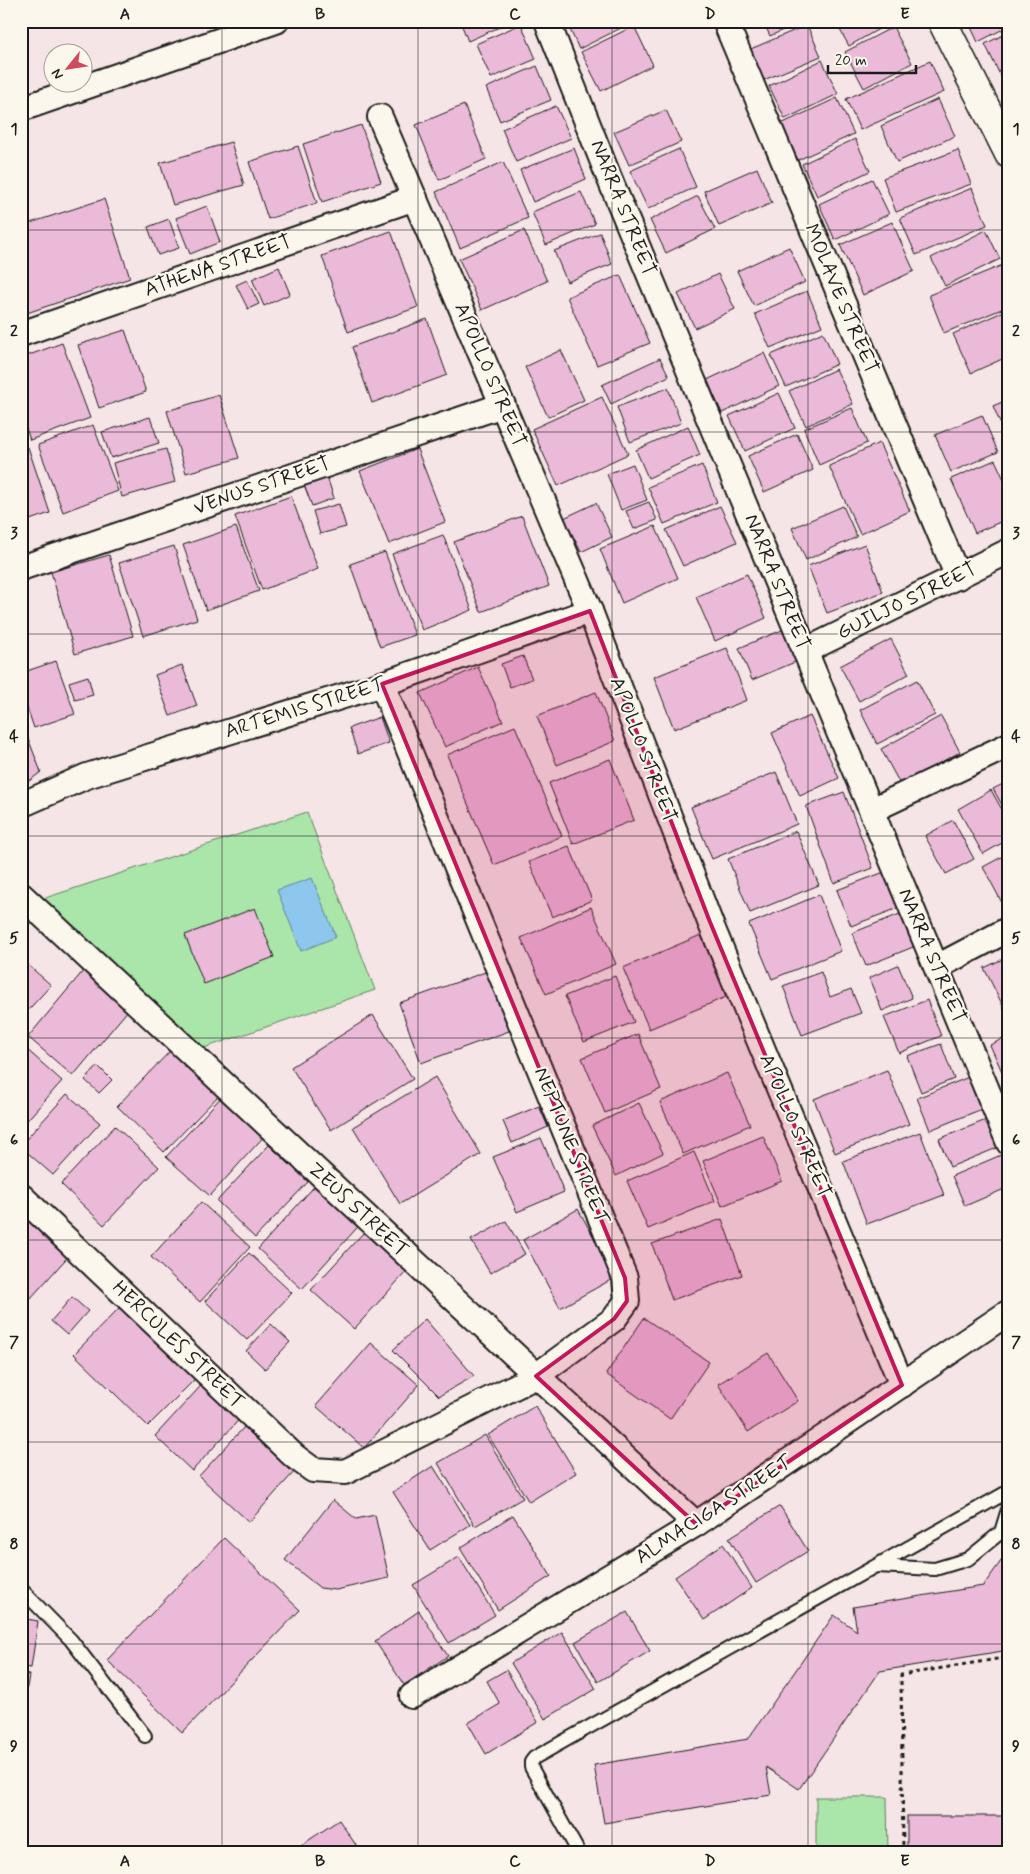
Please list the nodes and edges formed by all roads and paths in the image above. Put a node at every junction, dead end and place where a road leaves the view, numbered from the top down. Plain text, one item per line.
1 (276, 21) edge
2 (547, 21) edge
3 (725, 21) edge
4 (942, 21) edge
5 (21, 109) edge
6 (380, 117) dead end
7 (1009, 154) edge
8 (415, 198) junction
9 (21, 334) edge
10 (503, 405) junction
11 (1009, 551) edge
12 (21, 568) edge
13 (958, 577) junction
14 (590, 611) junction
15 (805, 651) junction
16 (382, 684) junction
17 (1009, 745) edge
18 (21, 805) edge
19 (872, 810) junction
20 (21, 895) edge
21 (1009, 930) edge
22 (937, 967) junction
23 (1006, 1127) edge
24 (21, 1196) edge
25 (1009, 1312) edge
26 (536, 1376) junction
27 (902, 1385) junction
28 (345, 1472) joint
29 (1009, 1491) edge
30 (1009, 1506) edge
31 (696, 1524) junction
32 (877, 1566) junction
33 (21, 1589) edge
34 (1009, 1657) edge
35 (412, 1696) dead end
36 (145, 1736) dead end
37 (579, 1853) edge
38 (903, 1853) edge

1 - 5 street
2 - 15 street, NARRA STREET
3 - 13 street, MOLAVE STREET
4 - 7 street
6 - 8 street, APOLLO STREET
8 - 9 street, ATHENA STREET
8 - 10 street, APOLLO STREET
10 - 12 street, VENUS STREET
10 - 14 street, APOLLO STREET
11 - 13 street, GUILJO STREET
13 - 15 street, GUILJO STREET
14 - 16 street, ARTEMIS STREET
14 - 27 street, APOLLO STREET
15 - 19 street, NARRA STREET
16 - 18 street, ARTEMIS STREET
16 - 26 street, NEPTUNE STREET
17 - 19 street
19 - 22 street, NARRA STREET
20 - 26 street, ZEUS STREET
21 - 22 street
22 - 23 street, NARRA STREET
24 - 28 street, HERCULES STREET
25 - 27 street, ALMACIGA STREET
26 - 28 street, NEPTUNE STREET
26 - 31 street, ZEUS STREET
27 - 31 street, ALMACIGA STREET
29 - 32 lane
30 - 32 lane
31 - 35 street, ALMACIGA STREET
32 - 37 lane
33 - 36 lane
34 - 38 path

